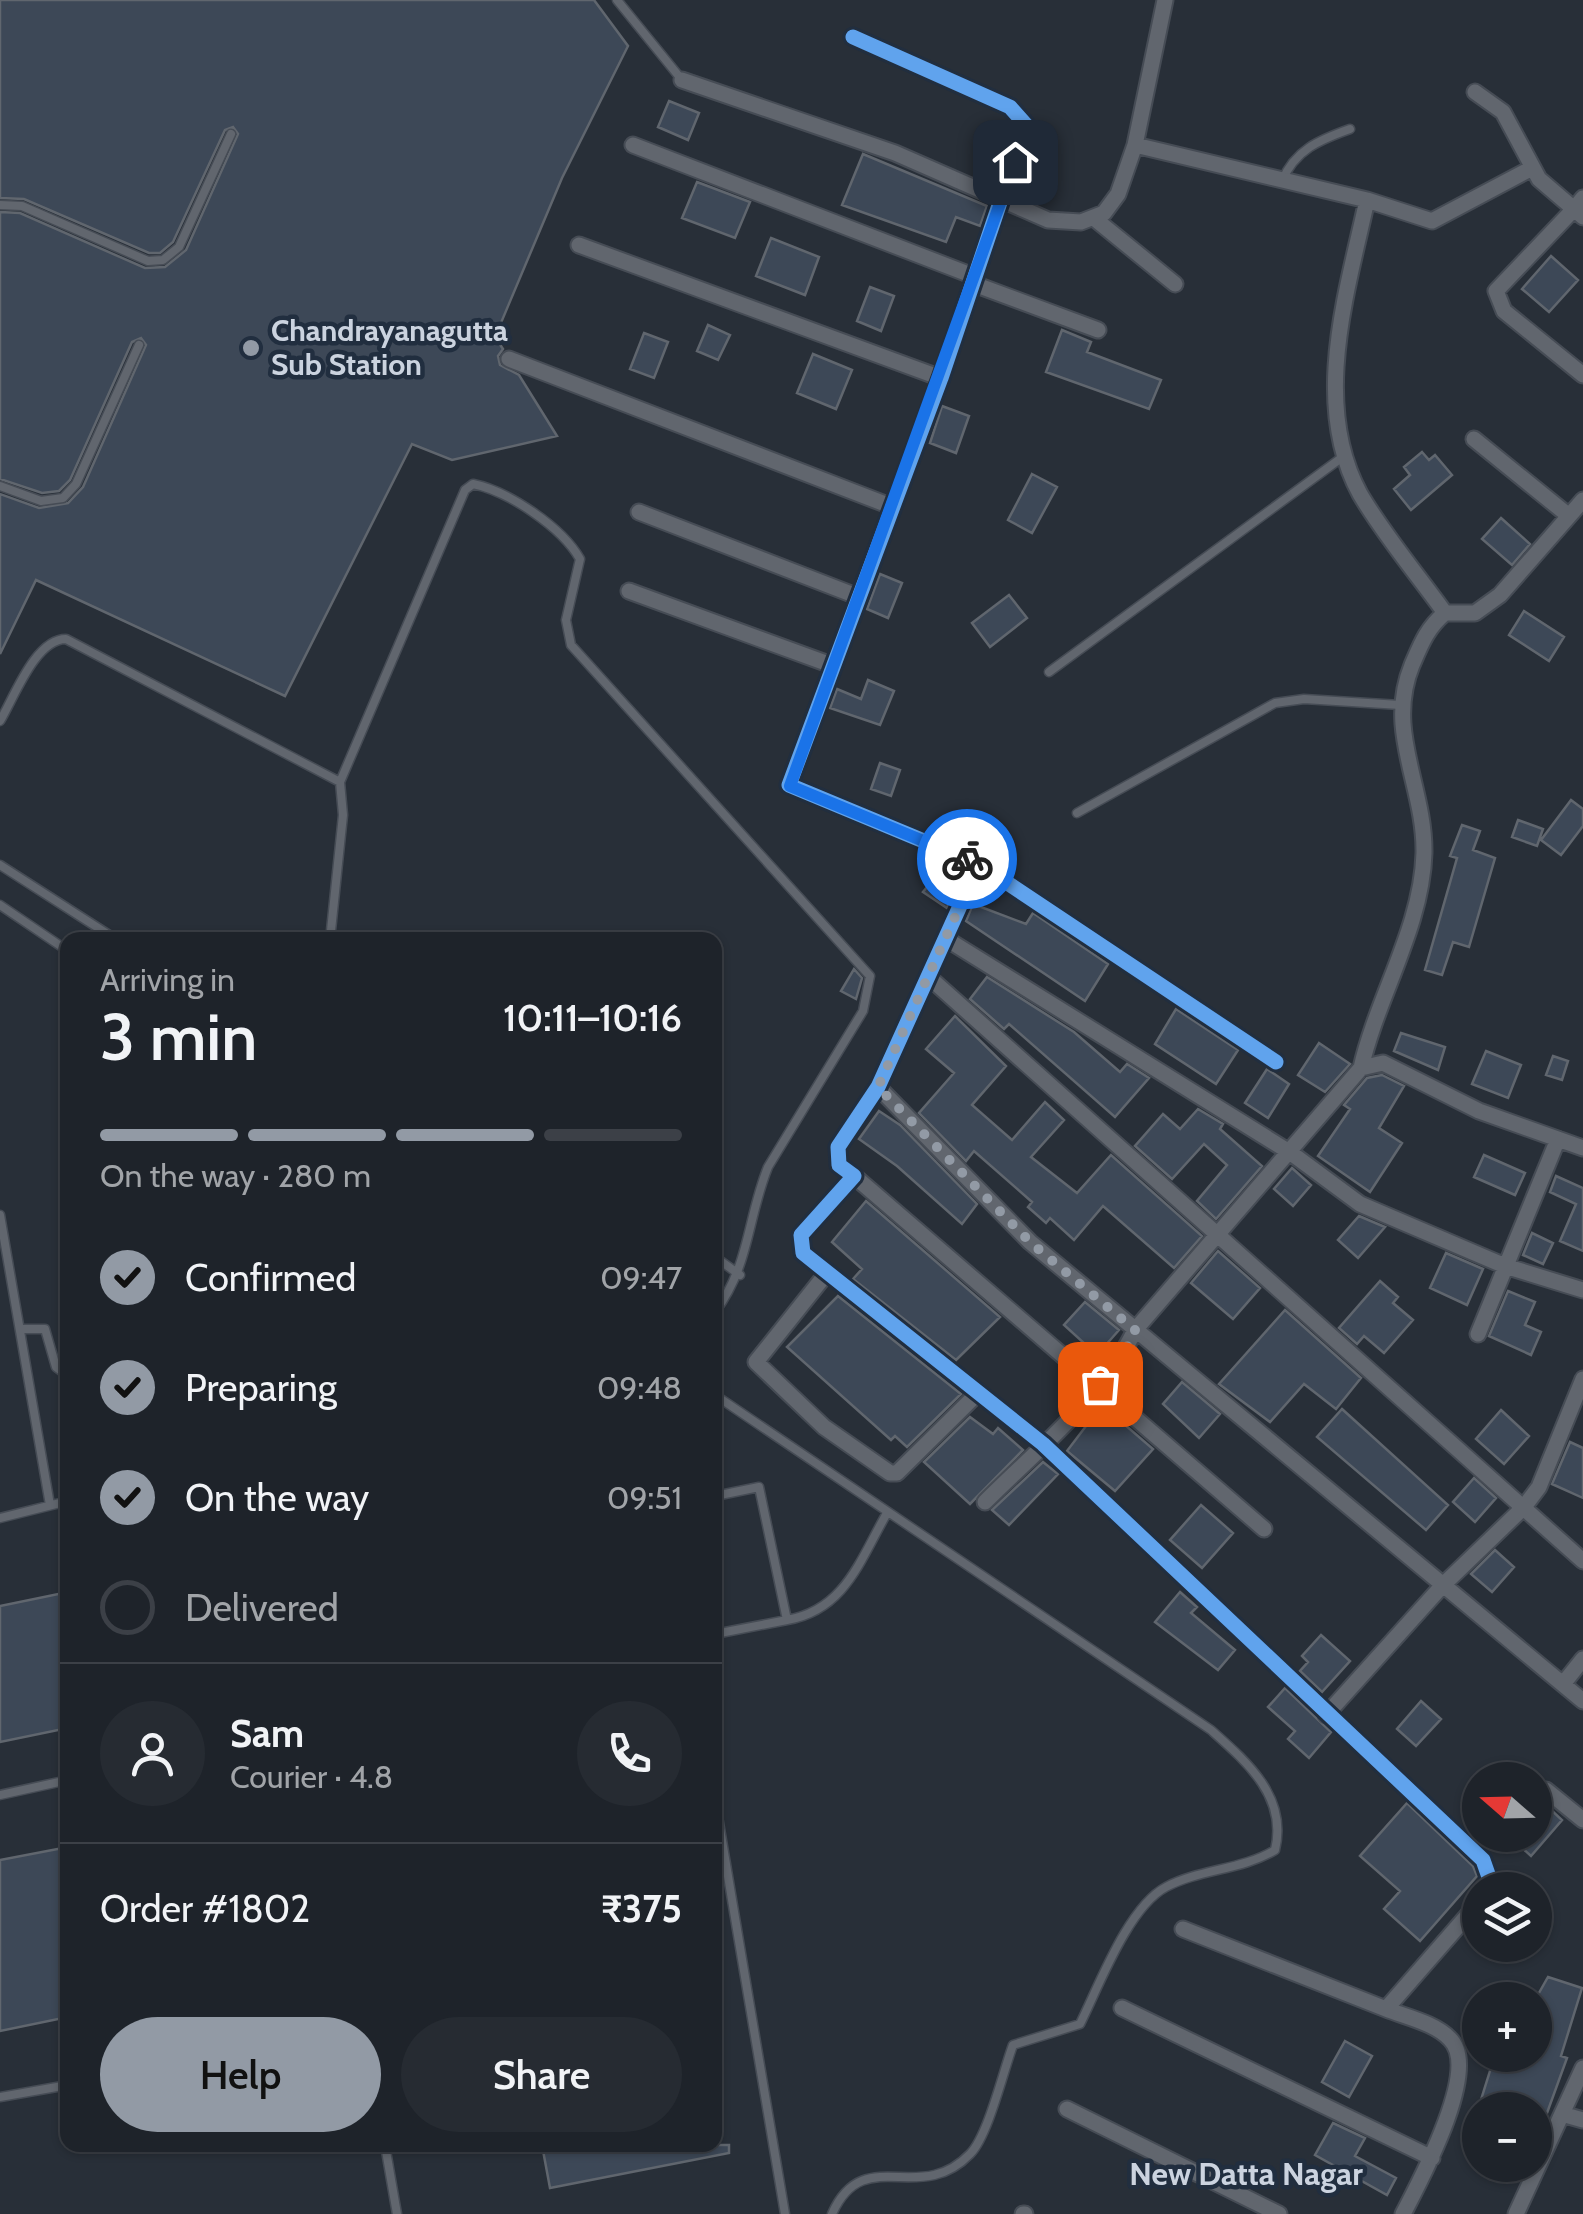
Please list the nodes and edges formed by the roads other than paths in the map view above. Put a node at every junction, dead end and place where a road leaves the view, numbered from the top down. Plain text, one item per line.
1 (617, 0) edge
2 (1164, 0) edge
3 (853, 37) dead end
4 (682, 80) joint
5 (1475, 92) dead end
6 (1350, 129) dead end
7 (231, 134) dead end
8 (1135, 144) junction
9 (632, 145) dead end
10 (1532, 168) junction
11 (1282, 180) junction
12 (1004, 197) junction
13 (1367, 200) junction
14 (0, 205) edge
15 (1580, 208) edge
16 (1095, 219) junction
17 (579, 245) dead end
18 (975, 280) junction
19 (1175, 284) dead end
20 (1098, 330) dead end
21 (139, 345) dead end
22 (510, 359) dead end
23 (1583, 374) edge
24 (941, 378) junction
25 (1474, 439) dead end
26 (1346, 454) junction
27 (0, 486) edge
28 (1583, 500) edge
29 (893, 507) junction
30 (640, 512) dead end
31 (1569, 516) junction
32 (629, 590) dead end
33 (859, 597) junction
34 (1444, 614) junction
35 (834, 666) junction
36 (1049, 672) dead end
37 (1400, 705) junction
38 (0, 722) edge
39 (340, 782) junction
40 (1077, 813) dead end
41 (979, 864) junction
42 (0, 865) edge
43 (0, 905) edge
44 (105, 932) edge
45 (331, 932) edge
46 (948, 940) junction
47 (60, 946) edge
48 (931, 979) junction
49 (1276, 1062) dead end
50 (1361, 1068) junction
51 (878, 1087) junction
52 (1558, 1139) junction
53 (1583, 1148) edge
54 (1291, 1154) junction
55 (854, 1176) junction
56 (0, 1215) edge
57 (1218, 1236) junction
58 (722, 1262) edge
59 (1505, 1266) junction
60 (740, 1274) junction
61 (826, 1274) junction
62 (1583, 1290) edge
63 (722, 1301) edge
64 (20, 1329) junction
65 (1135, 1330) junction
66 (1478, 1334) dead end
67 (60, 1370) edge
68 (1583, 1379) edge
69 (1100, 1384) junction
70 (979, 1392) junction
71 (722, 1400) edge
72 (1568, 1418) junction
73 (1583, 1426) edge
74 (1043, 1444) junction
75 (722, 1495) edge
76 (985, 1502) dead end
77 (60, 1503) edge
78 (50, 1505) junction
79 (1524, 1507) junction
80 (887, 1513) junction
81 (0, 1518) edge
82 (1264, 1529) dead end
83 (1583, 1561) edge
84 (1442, 1586) junction
85 (787, 1620) junction
86 (722, 1633) edge
87 (1583, 1659) edge
88 (1563, 1684) junction
89 (1583, 1700) edge
90 (1326, 1715) junction
91 (60, 1782) edge
92 (0, 1795) edge
93 (1552, 1795) edge
94 (1583, 1820) edge
95 (722, 1840) edge
96 (1487, 1872) edge
97 (1462, 1922) edge
98 (1183, 1929) dead end
99 (1122, 2008) dead end
100 (1386, 2009) junction
101 (1583, 2068) edge
102 (60, 2086) edge
103 (0, 2097) edge
104 (1067, 2109) dead end
105 (1562, 2114) junction
106 (1583, 2120) edge
107 (386, 2152) edge
108 (1432, 2158) junction
109 (397, 2214) edge
110 (785, 2214) edge
111 (832, 2214) edge
112 (1279, 2214) edge
113 (1403, 2214) edge
114 (1516, 2214) edge

1 - 4 lane
2 - 8 street
3 - 12 street
4 - 12 street
5 - 10 street
6 - 11 lane
7 - 14 lane
8 - 11 street
8 - 16 street
9 - 18 street
10 - 13 street
10 - 15 street
11 - 13 street
12 - 16 street
12 - 18 street
13 - 26 street
15 - 23 street
16 - 19 street
17 - 24 street
18 - 20 street
18 - 24 street
21 - 27 lane
22 - 29 street
24 - 29 street
25 - 31 street
26 - 34 street
26 - 36 lane
28 - 31 street
29 - 33 street
30 - 33 street
31 - 34 street
32 - 35 street
33 - 35 street
34 - 37 street
35 - 41 street
37 - 40 lane
37 - 50 street
38 - 39 lane
39 - 45 lane
39 - 60 lane
41 - 46 street
41 - 49 street
42 - 44 lane
43 - 47 lane
46 - 48 street
46 - 54 street
48 - 51 street
48 - 57 street
50 - 52 street
50 - 54 street
51 - 55 street
51 - 65 street
52 - 53 street
52 - 59 street
54 - 57 street
54 - 59 street
55 - 61 street
55 - 69 street
56 - 64 lane
57 - 65 street
57 - 79 street
58 - 60 lane
59 - 62 street
59 - 66 street
60 - 63 lane
61 - 70 street
61 - 70 street
64 - 67 lane
64 - 78 lane
65 - 69 street
65 - 84 street
68 - 72 street
69 - 74 street
69 - 82 street
70 - 74 street
71 - 80 lane
72 - 73 street
72 - 79 street
74 - 76 street
74 - 90 street
75 - 85 lane
77 - 78 lane
78 - 81 lane
79 - 83 street
79 - 84 street
80 - 85 lane
80 - 111 lane
84 - 88 street
84 - 90 street
85 - 86 lane
87 - 88 street
88 - 89 street
90 - 96 street
91 - 92 lane
93 - 94 street
95 - 110 lane
97 - 100 street
98 - 100 street
99 - 108 street
100 - 108 street
101 - 105 street
102 - 103 lane
104 - 112 street
105 - 106 street
105 - 114 street
107 - 109 lane
108 - 113 street

